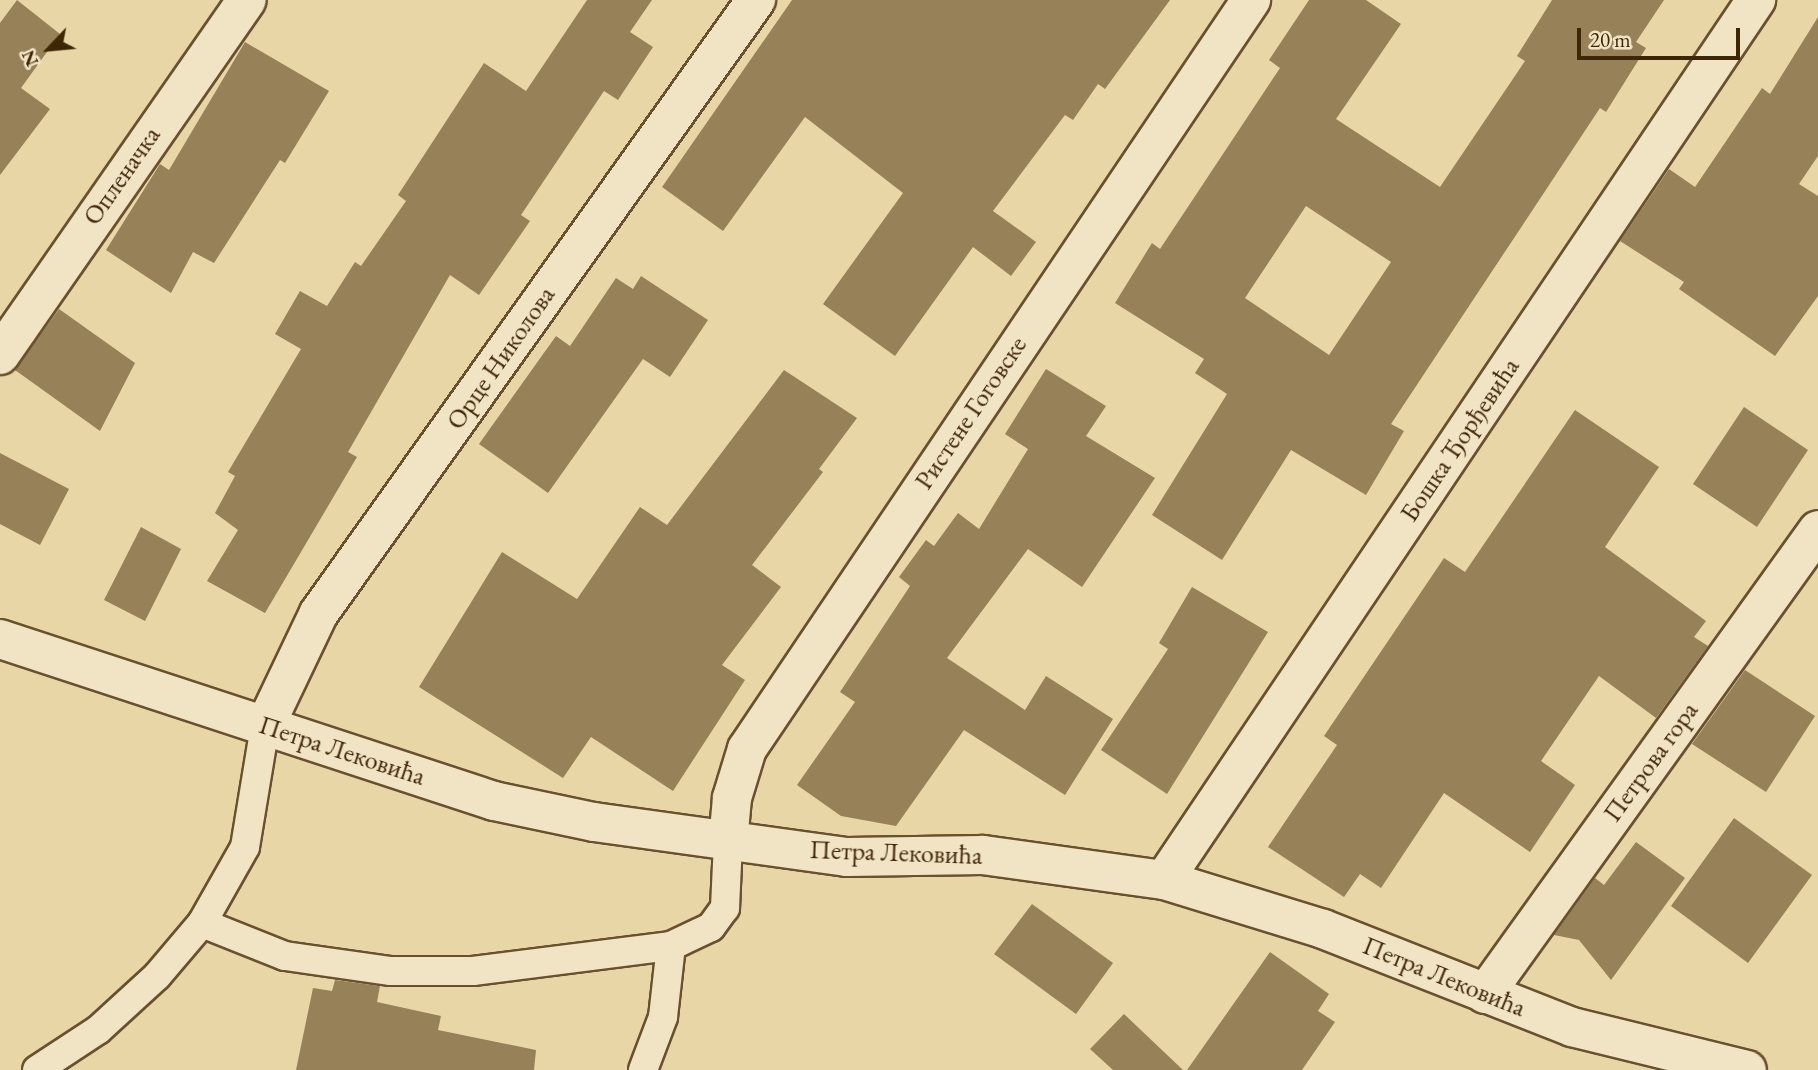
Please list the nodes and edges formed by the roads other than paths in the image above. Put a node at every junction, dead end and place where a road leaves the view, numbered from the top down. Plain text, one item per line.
1 (247, 0) edge
2 (756, 0) edge
3 (1251, 0) edge
4 (1756, 0) edge
5 (0, 355) edge
6 (1818, 530) edge
7 (0, 639) edge
8 (265, 726) junction
9 (728, 842) junction
10 (1164, 880) junction
11 (202, 923) junction
12 (671, 946) junction
13 (1485, 994) junction
14 (37, 1070) edge
15 (643, 1070) edge
16 (1747, 1070) edge

1 - 5 street, Опленачка
2 - 8 street, Орце Николова
3 - 9 street, Ристене Гоговске
4 - 10 street, Бошка Ђорђевића
6 - 13 street, Петрова гора
7 - 8 street, Петра Лековића
8 - 9 street, Петра Лековића
8 - 11 lane
9 - 10 street, Петра Лековића
9 - 12 lane
10 - 13 street, Петра Лековића
11 - 12 lane
11 - 14 lane
12 - 15 lane
13 - 16 street, Петра Лековића

